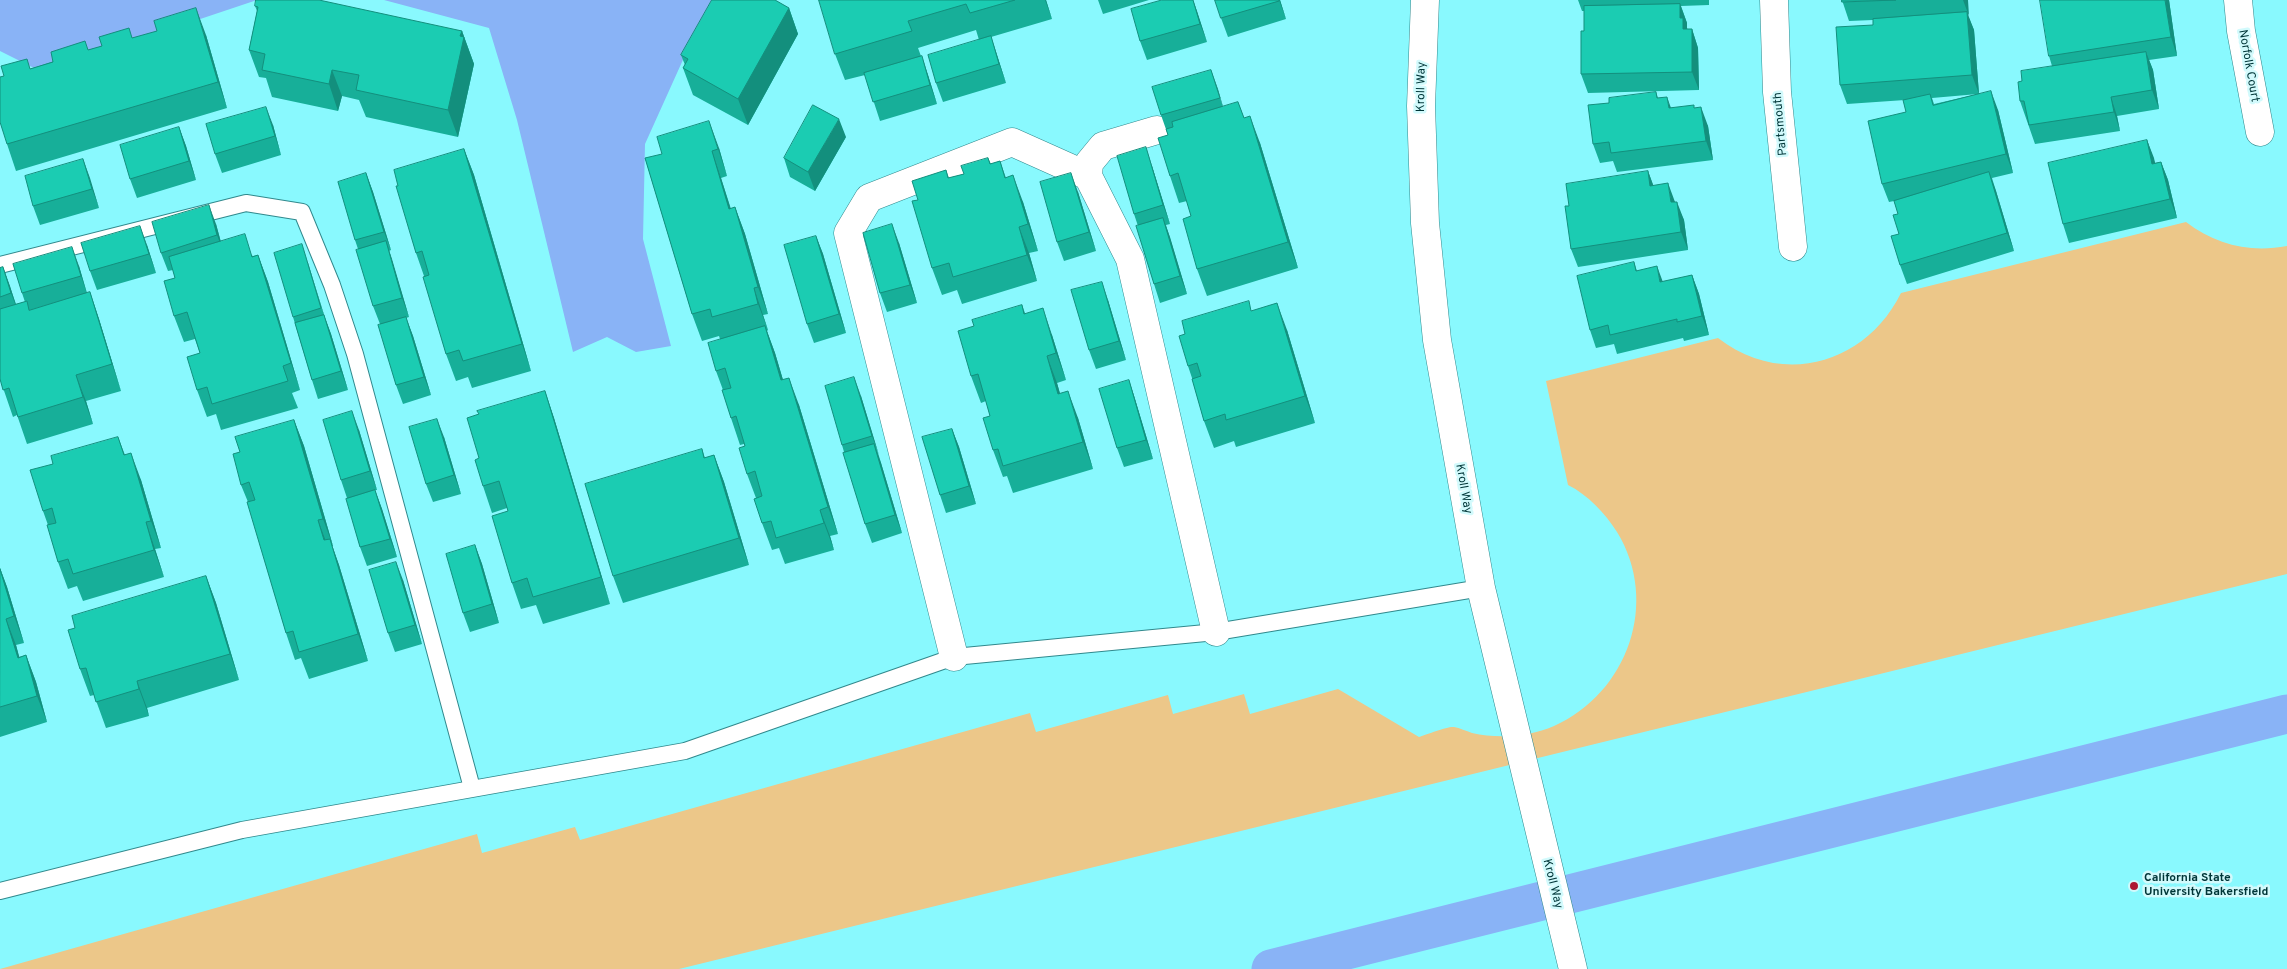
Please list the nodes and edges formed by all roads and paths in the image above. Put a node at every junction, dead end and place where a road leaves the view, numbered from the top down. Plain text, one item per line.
1 (1425, 0) edge
2 (1774, 0) edge
3 (2238, 0) edge
4 (1157, 130) dead end
5 (2260, 132) dead end
6 (1088, 176) junction
7 (1792, 248) dead end
8 (0, 265) edge
9 (1481, 588) junction
10 (1216, 632) junction
11 (954, 657) junction
12 (472, 788) junction
13 (0, 891) edge
14 (1573, 967) edge

1 - 9 street, Kroll Way
2 - 7 street, Partsmouth
3 - 5 street, Norfolk Court
4 - 6 street
6 - 10 street
6 - 11 street
8 - 12 lane
9 - 10 lane
9 - 14 street, Kroll Way
10 - 11 lane
11 - 12 lane
12 - 13 lane

